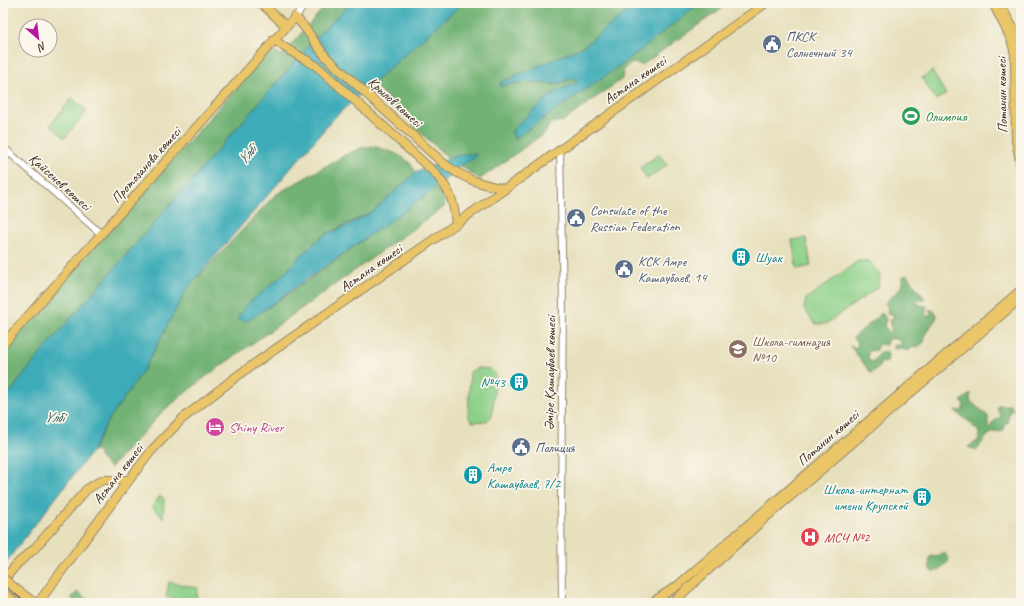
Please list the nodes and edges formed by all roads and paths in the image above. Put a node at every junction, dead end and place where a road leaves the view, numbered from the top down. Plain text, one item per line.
1 (261, 3) edge
2 (307, 3) edge
3 (766, 3) edge
4 (993, 3) edge
5 (999, 3) edge
6 (295, 17) junction
7 (286, 26) junction
8 (274, 40) junction
9 (1021, 46) edge
10 (1018, 136) edge
11 (3, 147) edge
12 (560, 150) junction
13 (9, 153) junction
14 (3, 160) edge
15 (1021, 166) edge
16 (505, 189) junction
17 (456, 224) junction
18 (100, 234) junction
19 (1021, 290) edge
20 (1021, 298) edge
21 (3, 344) edge
22 (129, 480) junction
23 (3, 580) edge
24 (48, 590) junction
25 (3, 593) edge
26 (13, 601) edge
27 (564, 601) edge
28 (36, 603) edge
29 (47, 603) edge
30 (651, 603) edge
31 (672, 603) edge

1 - 7 main road
2 - 6 street, Протозанова көшесі
3 - 12 main road, Астана көшесі
4 - 10 main road, Потанин көшесі
5 - 9 main road, Потанин көшесі
6 - 7 main road, Протозанова көшесі
6 - 16 main road, Крылов көшесі
7 - 8 main road, Протозанова көшесі
8 - 17 main road, Крылов көшесі
8 - 18 main road, Протозанова көшесі
10 - 15 main road, Потанин көшесі
11 - 13 street, Қайсенов көшесі
12 - 16 main road, Астана көшесі
12 - 27 street, Әміре Қашаубаев көшесі
13 - 14 street
13 - 18 street, Қайсенов көшесі
16 - 17 main road, Астана көшесі
17 - 22 main road, Астана көшесі
18 - 21 main road, Протозанова көшесі
19 - 30 main road, Потанин көшесі
20 - 31 main road, Потанин көшесі
22 - 23 main road
22 - 24 main road, Астана көшесі
23 - 28 main road, bridge
24 - 28 main road, Астана көшесі
24 - 29 main road
25 - 26 main road

